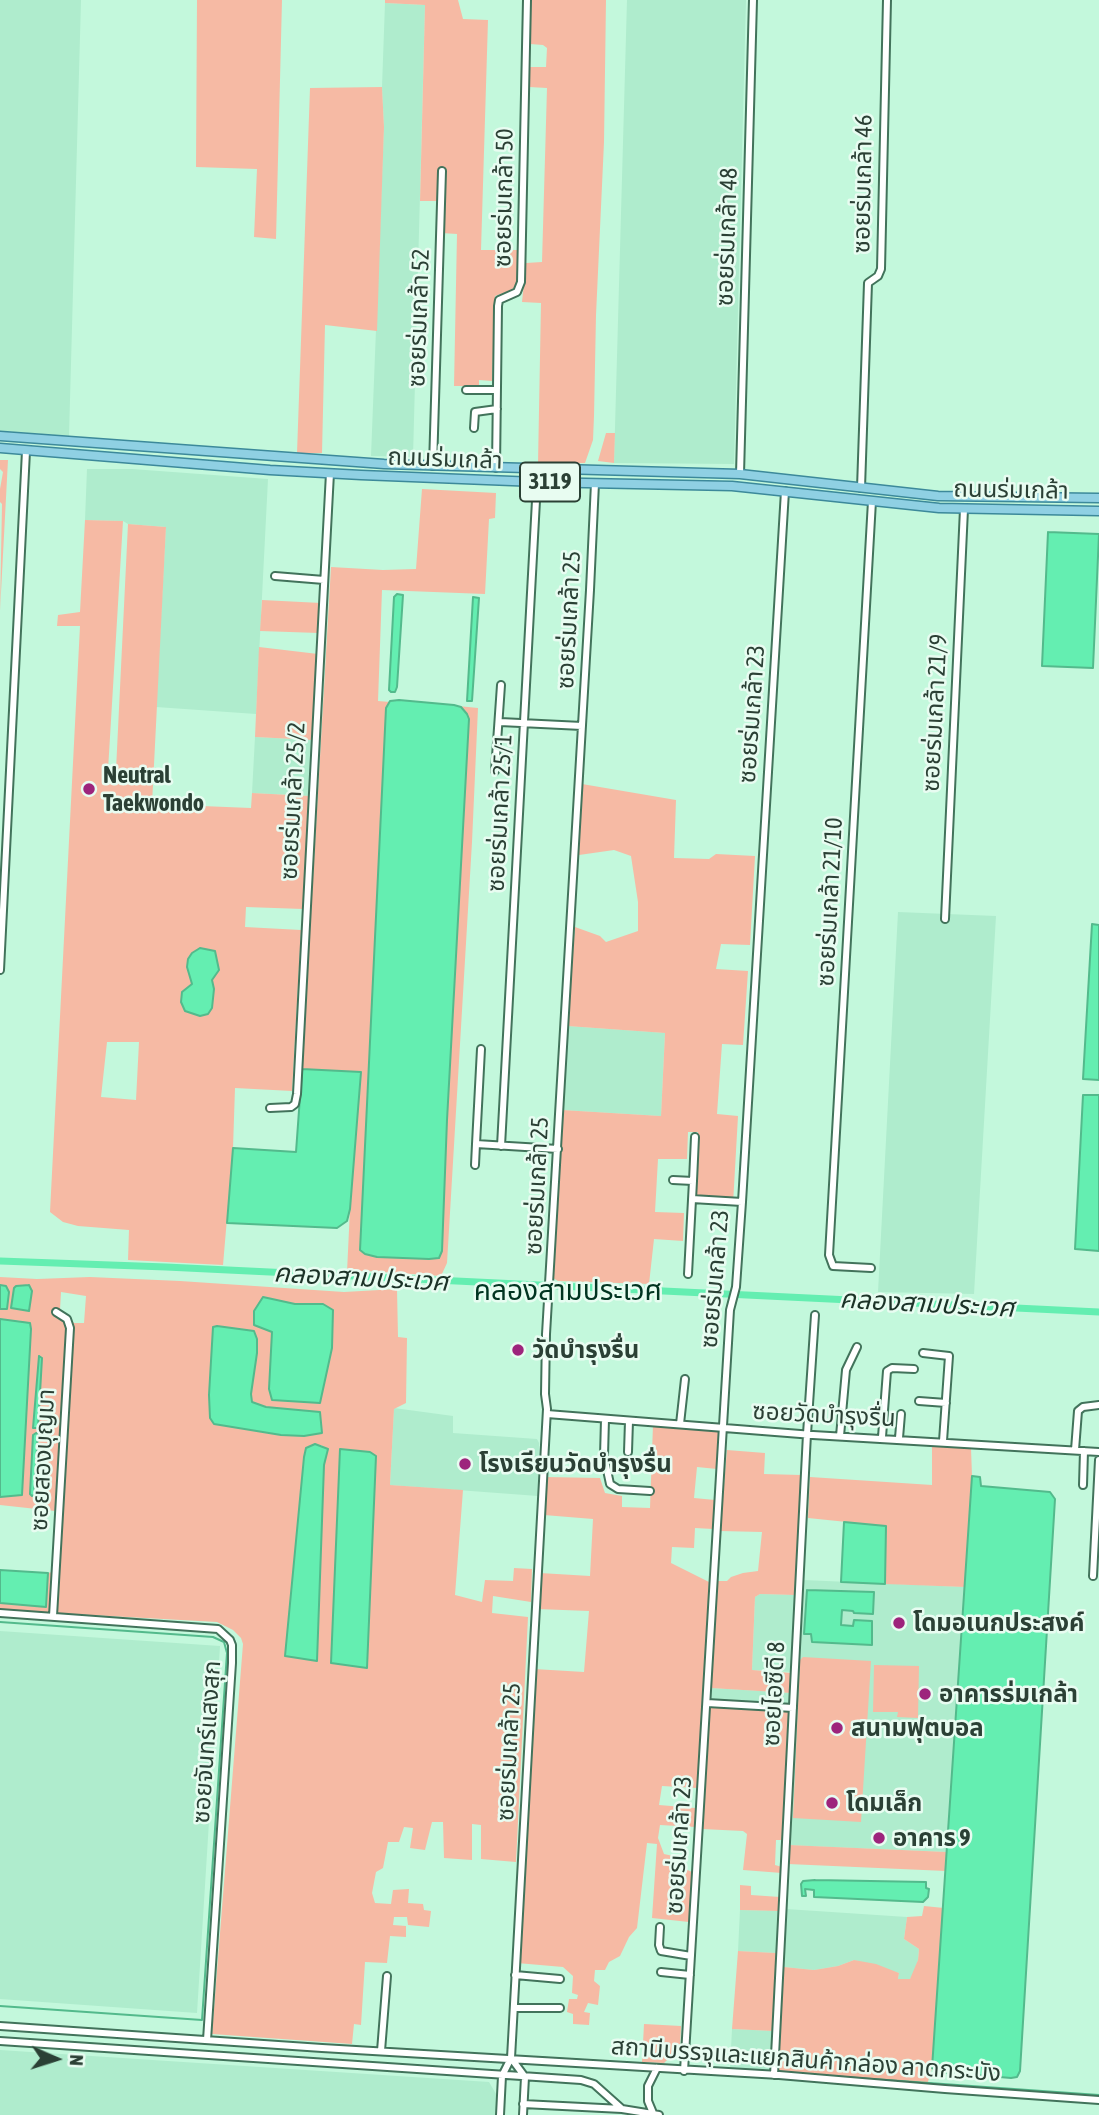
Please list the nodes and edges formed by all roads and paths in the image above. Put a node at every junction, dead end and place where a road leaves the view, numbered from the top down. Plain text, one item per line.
1 (527, 0) edge
2 (753, 0) edge
3 (887, 0) edge
4 (442, 171) dead end
5 (466, 390) dead end
6 (497, 390) junction
7 (497, 409) junction
8 (474, 428) dead end
9 (0, 436) edge
10 (0, 448) edge
11 (26, 451) junction
12 (433, 466) junction
13 (496, 468) junction
14 (330, 474) junction
15 (740, 474) junction
16 (537, 482) junction
17 (595, 483) junction
18 (861, 488) junction
19 (785, 491) junction
20 (1099, 498) edge
21 (872, 501) junction
22 (964, 509) junction
23 (1099, 511) edge
24 (275, 576) dead end
25 (324, 580) junction
26 (501, 685) dead end
27 (499, 722) junction
28 (524, 722) junction
29 (582, 726) junction
30 (495, 771) dead end
31 (945, 919) dead end
32 (0, 970) edge
33 (481, 1049) dead end
34 (270, 1108) dead end
35 (695, 1137) dead end
36 (476, 1144) junction
37 (501, 1146) junction
38 (558, 1149) junction
39 (475, 1165) dead end
40 (673, 1180) dead end
41 (693, 1181) junction
42 (692, 1199) junction
43 (742, 1202) junction
44 (871, 1268) dead end
45 (688, 1274) dead end
46 (56, 1312) dead end
47 (816, 1315) dead end
48 (857, 1346) dead end
49 (923, 1353) dead end
50 (914, 1369) dead end
51 (685, 1379) dead end
52 (919, 1401) dead end
53 (946, 1403) junction
54 (1099, 1405) edge
55 (547, 1414) junction
56 (901, 1414) dead end
57 (605, 1419) junction
58 (629, 1420) junction
59 (680, 1424) junction
60 (723, 1428) junction
61 (807, 1434) junction
62 (840, 1436) junction
63 (882, 1437) junction
64 (899, 1438) junction
65 (943, 1441) junction
66 (1075, 1450) junction
67 (1084, 1451) junction
68 (628, 1452) dead end
69 (1099, 1452) edge
70 (1099, 1460) edge
71 (1083, 1485) dead end
72 (650, 1491) dead end
73 (1093, 1576) dead end
74 (0, 1613) edge
75 (53, 1616) junction
76 (706, 1703) junction
77 (793, 1708) junction
78 (660, 1927) dead end
79 (691, 1956) junction
80 (661, 1972) dead end
81 (515, 1975) junction
82 (690, 1975) junction
83 (387, 1976) dead end
84 (560, 1979) dead end
85 (514, 2008) junction
86 (560, 2008) dead end
87 (0, 2026) edge
88 (207, 2040) junction
89 (0, 2041) edge
90 (280, 2045) junction
91 (381, 2051) junction
92 (511, 2059) junction
93 (279, 2060) junction
94 (657, 2068) junction
95 (684, 2068) junction
96 (774, 2073) junction
97 (502, 2076) junction
98 (524, 2077) junction
99 (1099, 2099) edge
100 (523, 2104) junction
101 (622, 2109) junction
102 (656, 2114) edge
103 (500, 2115) edge
104 (523, 2115) edge

1 - 6 street, ซอยร่มเกล้า 50
2 - 15 street, ซอยร่มเกล้า 48
3 - 18 street, ซอยร่มเกล้า 46
4 - 12 street, ซอยร่มเกล้า 52
5 - 6 street
6 - 7 street, ซอยร่มเกล้า 50
7 - 8 street
7 - 13 street, ซอยร่มเกล้า 50
9 - 12 main road, ถนนร่มเกล้า / 3119
10 - 11 main road, ถนนร่มเกล้า / 3119
11 - 14 main road, ถนนร่มเกล้า / 3119
11 - 32 street
12 - 13 main road, ถนนร่มเกล้า / 3119
13 - 15 main road, ถนนร่มเกล้า / 3119
14 - 16 main road, ถนนร่มเกล้า / 3119
14 - 25 street, ซอยร่มเกล้า 25/2
15 - 18 main road, ถนนร่มเกล้า / 3119
16 - 17 main road, ถนนร่มเกล้า / 3119
16 - 28 street, ซอยร่มเกล้า 25/1
17 - 19 main road, ถนนร่มเกล้า / 3119
17 - 29 street, ซอยร่มเกล้า 25
18 - 20 main road, ถนนร่มเกล้า / 3119
19 - 21 main road, ถนนร่มเกล้า / 3119
19 - 43 street, ซอยร่มเกล้า 23
21 - 22 main road, ถนนร่มเกล้า / 3119
21 - 44 street, ซอยร่มเกล้า 21/10
22 - 23 main road, ถนนร่มเกล้า / 3119
22 - 31 street, ซอยร่มเกล้า 21/9
24 - 25 street
25 - 34 street, ซอยร่มเกล้า 25/2
26 - 27 street
27 - 28 street
27 - 30 street
28 - 29 street
28 - 37 street, ซอยร่มเกล้า 25/1
29 - 38 street, ซอยร่มเกล้า 25
33 - 36 street
35 - 41 street
36 - 37 street
36 - 39 street
37 - 38 street
38 - 55 street, ซอยร่มเกล้า 25
40 - 41 street
41 - 42 street
42 - 43 street
42 - 45 street
43 - 60 street, ซอยร่มเกล้า 23
46 - 75 street, ซอยสองบุญมา
47 - 61 street, ซอยไอซีดี 8
48 - 62 street
49 - 53 street
50 - 63 street
51 - 59 street
52 - 53 street
53 - 65 street
54 - 66 street
55 - 57 street, ซอยวัดบำรุงรื่น
55 - 81 street, ซอยร่มเกล้า 25
56 - 64 street
57 - 58 street, ซอยวัดบำรุงรื่น
57 - 72 street
58 - 59 street, ซอยวัดบำรุงรื่น
58 - 68 street
59 - 60 street, ซอยวัดบำรุงรื่น
60 - 61 street, ซอยวัดบำรุงรื่น
60 - 76 street, ซอยร่มเกล้า 23
61 - 62 street, ซอยวัดบำรุงรื่น
61 - 77 street, ซอยไอซีดี 8
62 - 63 street, ซอยวัดบำรุงรื่น
63 - 64 street, ซอยวัดบำรุงรื่น
64 - 65 street, ซอยวัดบำรุงรื่น
65 - 66 street, ซอยวัดบำรุงรื่น
66 - 67 street, ซอยวัดบำรุงรื่น
67 - 69 street, ซอยวัดบำรุงรื่น
67 - 71 street
70 - 73 street
74 - 75 street, ซอยจันทร์แสงสุก
75 - 88 street, ซอยจันทร์แสงสุก
76 - 77 street
76 - 79 street, ซอยร่มเกล้า 23
77 - 96 street, ซอยไอซีดี 8
78 - 79 street
79 - 82 street, ซอยร่มเกล้า 23
80 - 82 street
81 - 84 street
81 - 85 street, ซอยร่มเกล้า 25
82 - 95 street, ซอยร่มเกล้า 23
83 - 91 street
85 - 86 street
85 - 92 street, ซอยร่มเกล้า 25
87 - 88 street, สถานีบรรจุและแยกสินค้ากล่อง ลาดกระบัง
88 - 90 street, สถานีบรรจุและแยกสินค้ากล่อง ลาดกระบัง
89 - 93 street, สถานีบรรจุและแยกสินค้ากล่อง ลาดกระบัง
90 - 91 street, สถานีบรรจุและแยกสินค้ากล่อง ลาดกระบัง
90 - 93 street
91 - 92 street, สถานีบรรจุและแยกสินค้ากล่อง ลาดกระบัง
92 - 94 street, สถานีบรรจุและแยกสินค้ากล่อง ลาดกระบัง
92 - 97 street
92 - 98 street
93 - 97 street, สถานีบรรจุและแยกสินค้ากล่อง ลาดกระบัง
94 - 95 street, สถานีบรรจุและแยกสินค้ากล่อง ลาดกระบัง
94 - 102 street
95 - 96 street, สถานีบรรจุและแยกสินค้ากล่อง ลาดกระบัง
96 - 99 street, สถานีบรรจุและแยกสินค้ากล่อง ลาดกระบัง
97 - 98 street, สถานีบรรจุและแยกสินค้ากล่อง ลาดกระบัง
97 - 103 street
98 - 100 street
98 - 101 street, สถานีบรรจุและแยกสินค้ากล่อง ลาดกระบัง
100 - 101 street
100 - 104 street
101 - 102 street

